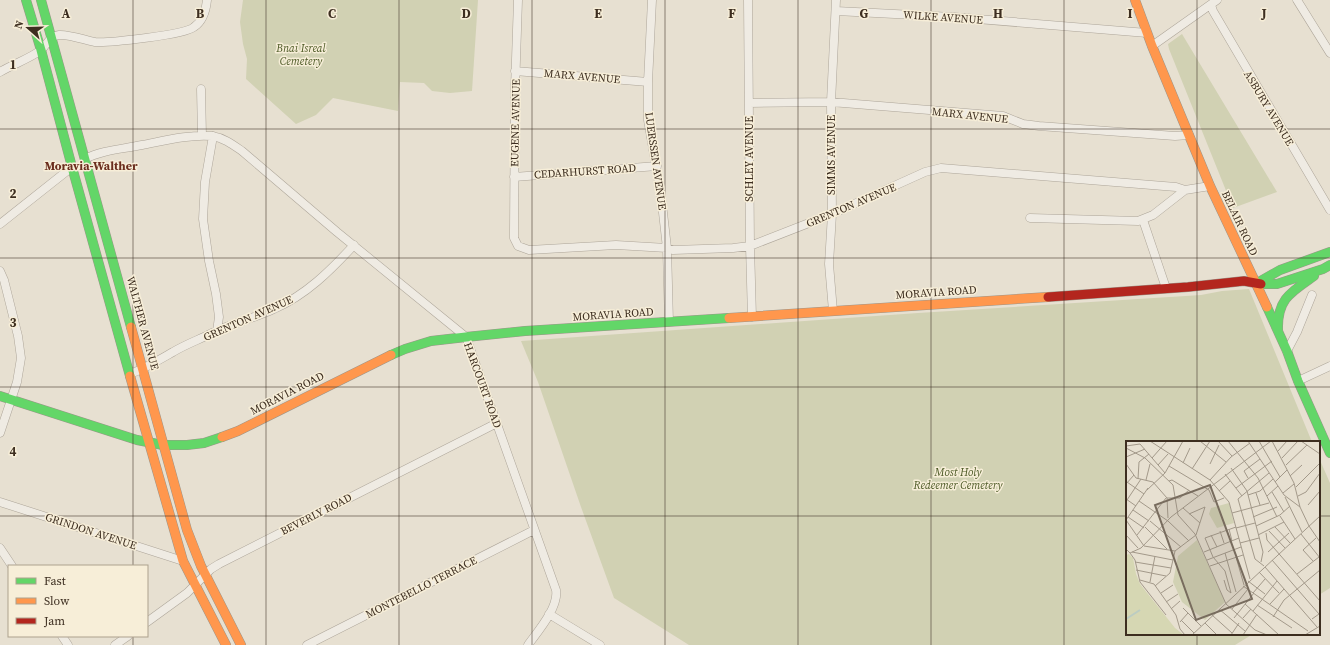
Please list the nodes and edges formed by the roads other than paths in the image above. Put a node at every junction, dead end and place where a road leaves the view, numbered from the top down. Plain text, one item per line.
1 (26, 0) edge
2 (41, 0) edge
3 (207, 0) edge
4 (518, 0) edge
5 (652, 0) edge
6 (748, 0) edge
7 (836, 0) edge
8 (1135, 0) edge
9 (1297, 0) edge
10 (1214, 2) edge
11 (836, 11) junction
12 (1147, 33) junction
13 (51, 37) junction
14 (1152, 46) junction
15 (41, 50) junction
16 (1330, 53) edge
17 (515, 71) junction
18 (0, 72) edge
19 (648, 82) junction
20 (201, 89) dead end
21 (749, 102) junction
22 (831, 102) junction
23 (1189, 135) junction
24 (202, 136) junction
25 (213, 136) junction
26 (85, 159) junction
27 (657, 166) junction
28 (72, 167) junction
29 (514, 177) junction
30 (1210, 186) junction
31 (1185, 190) junction
32 (1330, 210) edge
33 (832, 214) junction
34 (1030, 218) dead end
35 (1143, 220) junction
36 (0, 224) edge
37 (354, 245) junction
38 (518, 246) joint
39 (750, 246) junction
40 (667, 248) junction
41 (1330, 252) edge
42 (1326, 267) edge
43 (0, 271) edge
44 (1256, 284) junction
45 (1166, 288) junction
46 (1312, 295) dead end
47 (833, 311) junction
48 (752, 317) junction
49 (669, 322) junction
50 (217, 331) junction
51 (1279, 333) junction
52 (466, 337) junction
53 (1287, 351) junction
54 (1330, 366) edge
55 (143, 369) junction
56 (130, 374) junction
57 (1298, 381) junction
58 (0, 396) edge
59 (11, 400) junction
60 (497, 423) junction
61 (0, 433) edge
62 (148, 443) junction
63 (163, 445) junction
64 (1330, 454) edge
65 (0, 502) edge
66 (534, 530) junction
67 (0, 548) edge
68 (183, 561) junction
69 (11, 565) edge
70 (205, 574) junction
71 (196, 585) junction
72 (549, 614) junction
73 (148, 621) edge
74 (127, 637) edge
75 (115, 645) edge
76 (226, 645) edge
77 (241, 645) edge
78 (307, 645) edge
79 (528, 645) edge
80 (600, 645) edge

1 - 15 main road
2 - 13 main road, WALTHER AVENUE
3 - 13 street
4 - 17 street, EUGENE AVENUE
5 - 19 street, LUERSSEN AVENUE
6 - 21 street, SCHLEY AVENUE
7 - 11 street, SIMMS AVENUE
8 - 12 main road, BELAIR ROAD
9 - 16 street
10 - 14 street
10 - 32 street, ASBURY AVENUE
11 - 12 street, WILKE AVENUE
11 - 22 street, SIMMS AVENUE
12 - 14 main road, BELAIR ROAD
13 - 15 street
13 - 26 main road, WALTHER AVENUE
14 - 23 main road, BELAIR ROAD
15 - 18 street
15 - 28 main road
17 - 19 street, MARX AVENUE
17 - 29 street, EUGENE AVENUE
19 - 27 street, LUERSSEN AVENUE
20 - 24 street
21 - 22 street, MARX AVENUE
21 - 39 street, SCHLEY AVENUE
22 - 23 street, MARX AVENUE
22 - 33 street, SIMMS AVENUE
23 - 30 main road, BELAIR ROAD
24 - 25 street
24 - 26 street
25 - 37 street, HARCOURT ROAD
25 - 50 street
26 - 28 main road
26 - 55 main road, WALTHER AVENUE
27 - 29 street, CEDARHURST ROAD
27 - 40 street, LUERSSEN AVENUE
28 - 36 street
28 - 56 main road
29 - 38 street, EUGENE AVENUE
30 - 31 street
30 - 44 main road, BELAIR ROAD
31 - 33 street, GRENTON AVENUE
31 - 35 street
33 - 39 street, GRENTON AVENUE
33 - 47 street, SIMMS AVENUE
34 - 35 street
35 - 45 street
37 - 50 street, GRENTON AVENUE
37 - 52 street, HARCOURT ROAD
38 - 40 street, GRENTON AVENUE
39 - 40 street, GRENTON AVENUE
39 - 48 street, SCHLEY AVENUE
40 - 49 street, LUERSSEN AVENUE
41 - 44 main road
42 - 44 main road, MORAVIA ROAD
42 - 51 main road
43 - 59 street
44 - 45 main road, MORAVIA ROAD
44 - 51 main road, BELAIR ROAD
45 - 47 main road, MORAVIA ROAD
46 - 53 street
47 - 48 main road, MORAVIA ROAD
48 - 49 main road, MORAVIA ROAD
49 - 52 main road, MORAVIA ROAD
50 - 55 street, GRENTON AVENUE
51 - 53 main road, BELAIR ROAD
52 - 60 street, HARCOURT ROAD
52 - 63 main road, MORAVIA ROAD
53 - 57 main road, BELAIR ROAD
54 - 57 street
55 - 56 street, GRENTON AVENUE
55 - 63 main road, WALTHER AVENUE
56 - 62 main road
57 - 64 main road, BELAIR ROAD
58 - 59 main road, MORAVIA ROAD
59 - 61 street
59 - 62 main road, MORAVIA ROAD
60 - 66 street, HARCOURT ROAD
60 - 70 street, BEVERLY ROAD
62 - 63 main road, MORAVIA ROAD
62 - 68 main road
63 - 70 main road, WALTHER AVENUE
65 - 68 street, GRINDON AVENUE
66 - 72 street, HARCOURT ROAD
66 - 78 street, MONTEBELLO TERRACE
67 - 69 street
68 - 71 main road
70 - 71 street, BEVERLY ROAD
70 - 77 main road, WALTHER AVENUE
71 - 73 street, BEVERLY ROAD
71 - 76 main road
72 - 79 street, HARCOURT ROAD
72 - 80 street
74 - 75 street

